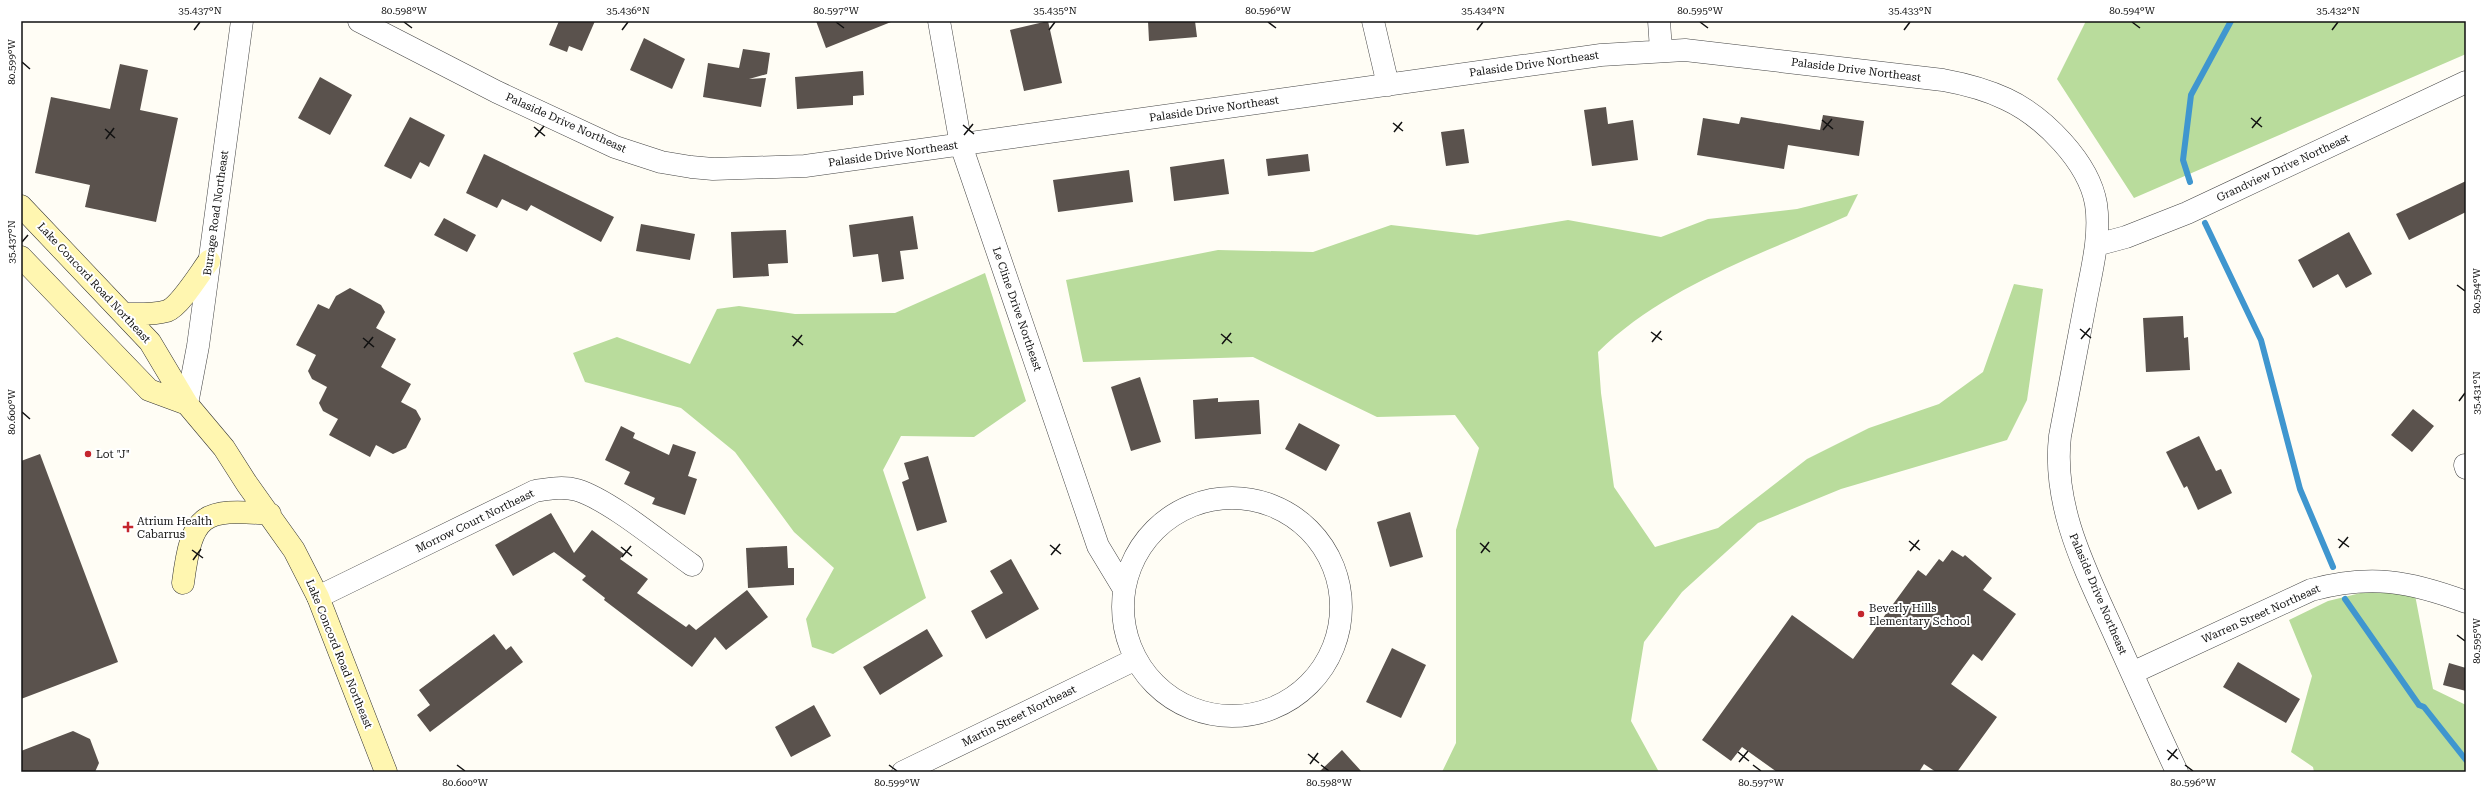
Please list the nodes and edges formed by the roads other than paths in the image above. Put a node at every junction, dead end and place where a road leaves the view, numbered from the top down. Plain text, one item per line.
1 (242, 21) edge
2 (358, 21) edge
3 (939, 21) edge
4 (1373, 21) edge
5 (1659, 21) edge
6 (1661, 50) junction
7 (2466, 82) edge
8 (1388, 85) junction
9 (961, 145) junction
10 (21, 206) edge
11 (2096, 245) junction
12 (21, 257) edge
13 (209, 261) junction
14 (124, 314) junction
15 (187, 404) junction
16 (270, 514) junction
17 (692, 565) dead end
18 (183, 583) dead end
19 (1124, 589) junction
20 (318, 597) junction
21 (2466, 602) edge
22 (1136, 659) junction
23 (2132, 673) junction
24 (386, 772) edge
25 (903, 772) edge
26 (2177, 772) edge

1 - 13 street, Burrage Road Northeast
2 - 9 street, Palaside Drive Northeast
3 - 9 street, Le Cline Drive Northeast
4 - 8 street
5 - 6 street
6 - 8 street, Palaside Drive Northeast
6 - 11 street, Palaside Drive Northeast
7 - 11 street, Grandview Drive Northeast
8 - 9 street, Palaside Drive Northeast
9 - 19 street, Le Cline Drive Northeast
10 - 14 main road, Lake Concord Road Northeast
11 - 23 street, Palaside Drive Northeast
12 - 15 main road, Lake Concord Road Northeast
13 - 14 main road
13 - 15 street, Burrage Road Northeast
14 - 15 main road, Lake Concord Road Northeast
15 - 16 main road, Lake Concord Road Northeast
16 - 18 main road
16 - 20 main road, Lake Concord Road Northeast
17 - 20 street, Morrow Court Northeast
19 - 22 street
19 - 22 street
20 - 24 main road, Lake Concord Road Northeast
21 - 23 street, Warren Street Northeast
22 - 25 street, Martin Street Northeast
23 - 26 street, Palaside Drive Northeast

